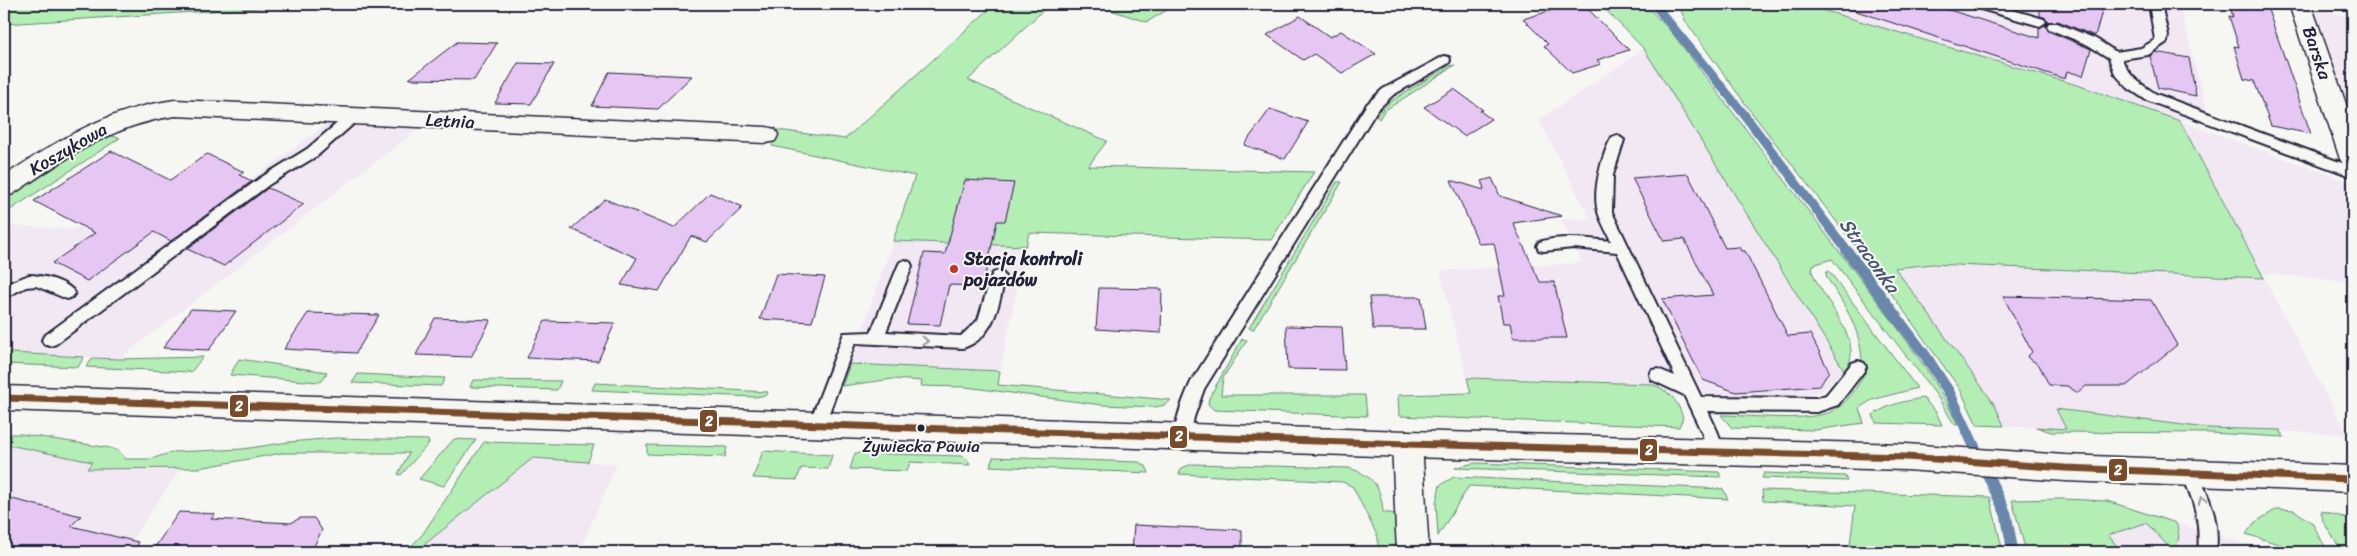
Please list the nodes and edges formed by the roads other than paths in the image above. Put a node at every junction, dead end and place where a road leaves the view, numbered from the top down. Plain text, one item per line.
1 (1978, 4) edge
2 (2155, 4) edge
3 (2300, 4) edge
4 (2040, 22) dead end
5 (2053, 26) dead end
6 (2114, 56) junction
7 (1444, 60) dead end
8 (135, 114) joint
9 (354, 116) junction
10 (766, 135) dead end
11 (1617, 140) dead end
12 (2353, 158) edge
13 (2353, 172) edge
14 (4, 188) edge
15 (1544, 246) dead end
16 (1620, 247) junction
17 (905, 266) dead end
18 (998, 277) dead end
19 (4, 292) edge
20 (67, 293) dead end
21 (876, 338) junction
22 (50, 340) dead end
23 (1858, 367) dead end
24 (1658, 376) dead end
25 (4, 398) edge
26 (1694, 398) junction
27 (817, 424) junction
28 (1183, 436) junction
29 (1407, 444) junction
30 (1716, 453) junction
31 (2189, 473) junction
32 (2353, 479) edge
33 (1413, 552) edge
34 (2207, 552) edge

1 - 4 lane
2 - 6 lane
3 - 12 main road, Barska
5 - 6 lane
6 - 13 lane
7 - 28 lane
8 - 9 main road, Letnia
8 - 14 main road, Koszykowa
9 - 10 main road, Letnia
9 - 22 lane
11 - 16 lane
15 - 16 lane
16 - 26 lane
17 - 21 lane
21 -> 18 lane
19 - 20 lane
21 - 27 lane
23 - 26 lane
24 - 26 lane
25 - 27 main road
26 - 30 lane
27 - 28 main road
28 - 29 main road
29 - 30 main road
29 - 33 main road
30 - 31 main road
31 - 32 main road
34 -> 31 lane

